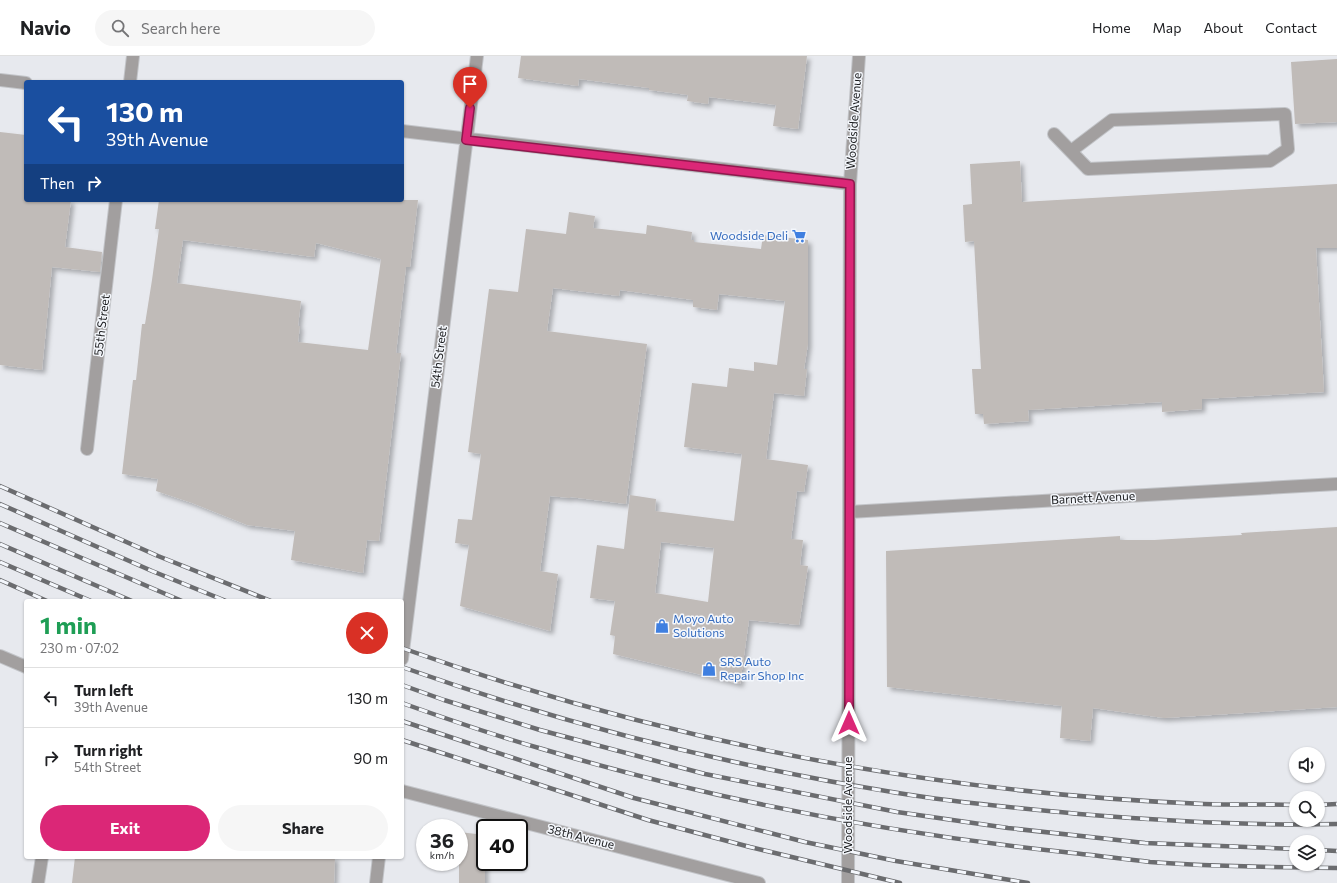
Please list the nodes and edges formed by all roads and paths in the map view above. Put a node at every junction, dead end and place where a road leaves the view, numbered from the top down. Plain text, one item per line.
1 (133, 56) edge
2 (477, 56) edge
3 (859, 56) edge
4 (0, 80) edge
5 (130, 80) edge
6 (24, 83) edge
7 (404, 131) edge
8 (1054, 134) dead end
9 (466, 140) junction
10 (1072, 151) junction
11 (850, 184) junction
12 (116, 202) edge
13 (87, 449) dead end
14 (1337, 484) edge
15 (849, 512) junction
16 (404, 643) edge
17 (0, 656) edge
18 (24, 666) edge
19 (404, 792) edge
20 (42, 859) edge
21 (379, 859) edge
22 (38, 883) edge
23 (376, 883) edge
24 (760, 883) edge
25 (848, 883) edge

1 - 5 street
2 - 9 street, 54th Street
3 - 11 street, Woodside Avenue
4 - 6 street
7 - 9 street
8 - 10 street
9 - 11 street
9 - 16 street, 54th Street
10 - 10 street
11 - 15 street, Woodside Avenue
12 - 13 street, 55th Street
14 - 15 street, Barnett Avenue
15 - 25 street, Woodside Avenue
17 - 18 street
19 - 24 street, 38th Avenue
20 - 22 street
21 - 23 street

